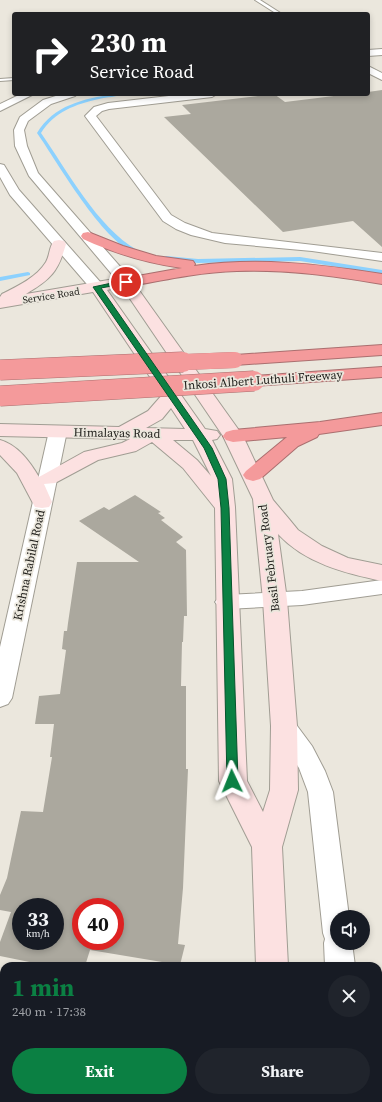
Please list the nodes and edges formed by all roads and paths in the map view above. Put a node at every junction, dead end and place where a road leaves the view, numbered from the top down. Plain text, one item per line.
1 (257, 0) edge
2 (277, 12) edge
3 (382, 52) edge
4 (370, 54) edge
5 (370, 70) edge
6 (380, 76) edge
7 (12, 78) edge
8 (0, 80) edge
9 (25, 96) edge
10 (66, 96) edge
11 (195, 96) edge
12 (0, 108) edge
13 (0, 167) edge
14 (88, 236) junction
15 (59, 244) junction
16 (382, 257) edge
17 (237, 266) junction
18 (382, 279) edge
19 (126, 282) junction
20 (97, 287) junction
21 (0, 302) edge
22 (382, 350) edge
23 (0, 370) edge
24 (382, 372) edge
25 (172, 395) junction
26 (0, 396) edge
27 (382, 419) edge
28 (320, 428) junction
29 (0, 430) edge
30 (58, 431) junction
31 (123, 433) junction
32 (154, 434) junction
33 (198, 435) junction
34 (233, 436) junction
35 (0, 446) edge
36 (253, 475) junction
37 (48, 479) junction
38 (263, 499) junction
39 (42, 502) junction
40 (225, 508) junction
41 (382, 573) edge
42 (382, 587) edge
43 (275, 600) junction
44 (226, 602) junction
45 (0, 698) edge
46 (284, 726) junction
47 (267, 846) junction
48 (335, 910) edge
49 (339, 950) edge
50 (272, 962) edge
51 (340, 962) edge

1 - 2 lane
3 - 4 street
5 - 6 street
7 - 8 lane
9 - 12 street
10 - 14 street
11 - 16 street
13 - 15 street
14 - 17 highway
14 - 19 street
15 - 20 street
15 - 21 street
17 - 18 highway
17 - 19 highway
19 - 20 street, Service Road
19 - 34 street, Basil February Road
20 - 21 street, Service Road
20 - 25 street, Basil February Road
22 - 23 highway, Inkosi Albert Luthuli Freeway, bridge
24 - 26 highway, Inkosi Albert Luthuli Freeway, bridge
25 - 31 street
25 - 33 street, Basil February Road
27 - 28 highway
28 - 34 highway
28 - 36 highway
29 - 30 street, Himalayas Road
30 - 31 street, Himalayas Road
30 - 37 street, Krishna Rabilal Road
31 - 32 street, Himalayas Road
32 - 33 street, Himalayas Road
32 - 37 street
32 - 40 street
33 - 34 street, Himalayas Road
33 - 40 street, Basil February Road
34 - 36 street, Basil February Road
35 - 39 street
36 - 38 street, Basil February Road
37 - 39 street, Krishna Rabilal Road
38 - 41 street
38 - 43 street, Basil February Road
39 - 45 street, Krishna Rabilal Road
40 - 44 street, Basil February Road
42 - 43 street
43 - 44 street
43 - 46 street, Basil February Road
44 - 47 street, Basil February Road
46 - 47 street, Basil February Road
46 - 48 street
47 - 50 street, Basil February Road
49 - 51 street

